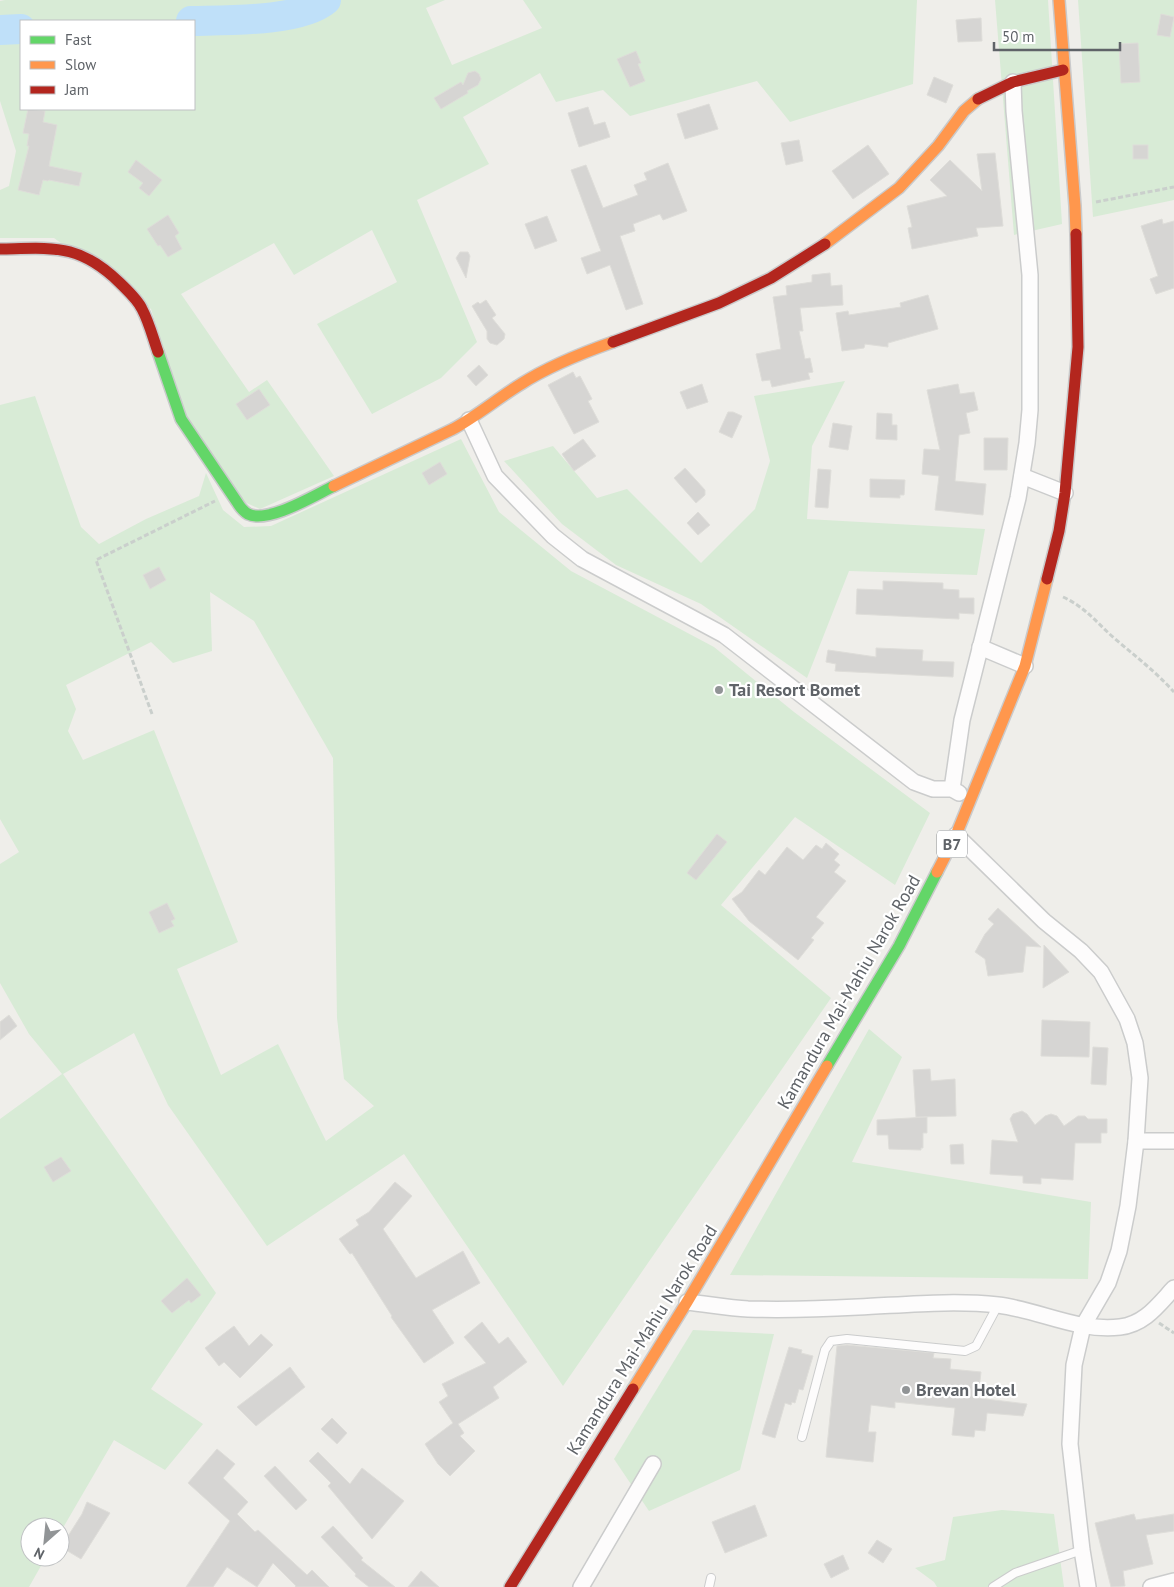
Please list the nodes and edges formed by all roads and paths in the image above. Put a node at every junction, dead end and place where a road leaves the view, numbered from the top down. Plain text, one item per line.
1 (1059, 0) edge
2 (1064, 70) junction
3 (1014, 82) junction
4 (1174, 187) edge
5 (1076, 206) junction
6 (0, 249) edge
7 (469, 420) junction
8 (1022, 476) junction
9 (231, 493) junction
10 (1065, 493) junction
11 (1044, 592) junction
12 (980, 647) junction
13 (1025, 666) junction
14 (1174, 692) edge
15 (152, 714) dead end
16 (952, 789) junction
17 (971, 801) junction
18 (956, 835) junction
19 (1136, 1140) junction
20 (1174, 1141) edge
21 (1174, 1288) edge
22 (687, 1302) junction
23 (998, 1305) junction
24 (1083, 1326) junction
25 (802, 1437) dead end
26 (653, 1464) dead end
27 (1082, 1550) junction
28 (711, 1578) dead end
29 (1174, 1581) edge
30 (510, 1587) edge
31 (581, 1587) edge
32 (708, 1587) edge
33 (993, 1587) edge
34 (1088, 1587) edge
35 (1151, 1587) edge

1 - 2 main road, Kamandura Mai-Mahiu Narok Road / B7
2 - 3 main road
2 - 5 main road, Kamandura Mai-Mahiu Narok Road / B7
3 - 7 main road
3 - 8 street
4 - 5 path
5 - 10 main road, Kamandura Mai-Mahiu Narok Road / B7
6 - 9 main road
7 - 9 main road
7 - 16 street
8 - 10 street
8 - 12 street
9 - 15 path
10 - 11 main road, Kamandura Mai-Mahiu Narok Road / B7
11 - 13 main road, Kamandura Mai-Mahiu Narok Road / B7
11 - 14 path
12 - 13 street
12 - 16 street
13 - 17 main road, Kamandura Mai-Mahiu Narok Road / B7
16 - 17 street
17 - 18 main road, Kamandura Mai-Mahiu Narok Road / B7
18 - 19 street
18 - 22 main road, Kamandura Mai-Mahiu Narok Road / B7
19 - 20 street
19 - 24 street
21 - 24 street
22 - 23 street
22 - 30 main road, Kamandura Mai-Mahiu Narok Road / B7
23 - 24 street
23 - 25 lane
24 - 27 street
26 - 31 street
27 - 33 lane
27 - 34 street
28 - 32 lane
29 - 35 street

